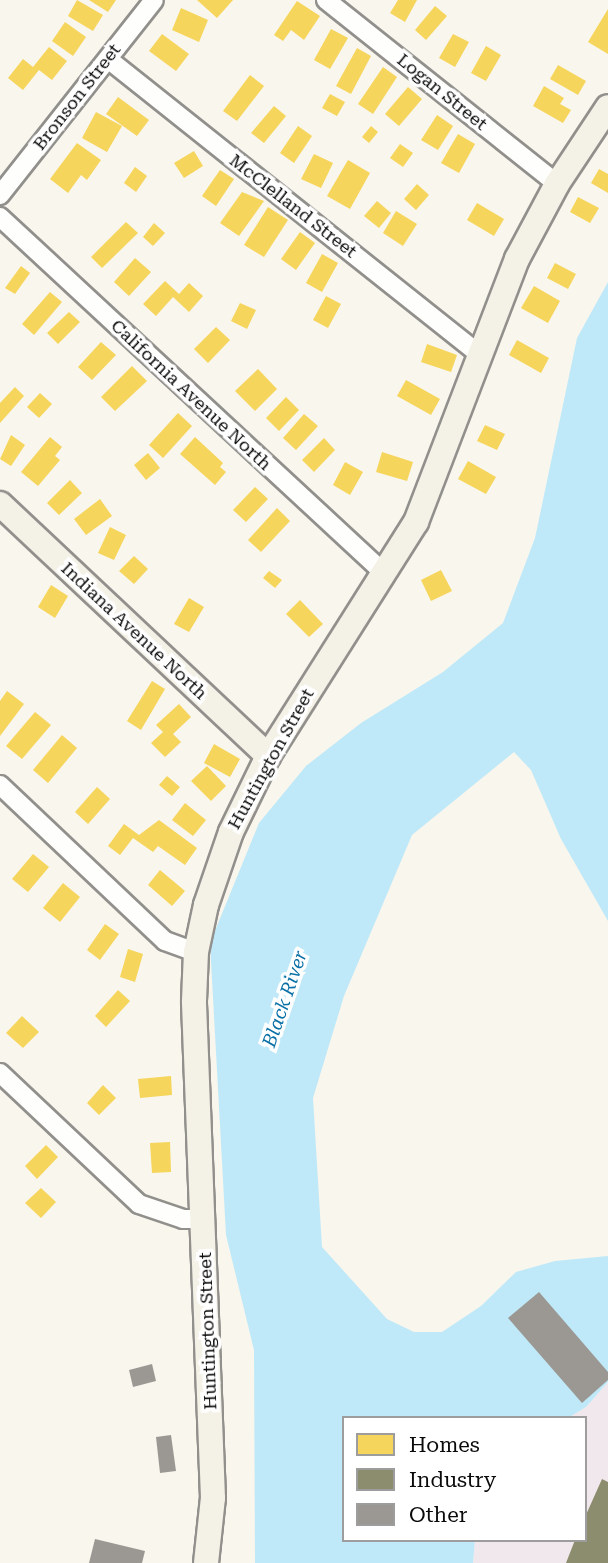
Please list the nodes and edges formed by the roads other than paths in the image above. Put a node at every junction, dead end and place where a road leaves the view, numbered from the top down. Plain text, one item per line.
1 (154, 0) edge
2 (326, 0) edge
3 (108, 59) junction
4 (608, 107) edge
5 (557, 184) junction
6 (0, 195) edge
7 (0, 216) edge
8 (479, 354) junction
9 (0, 504) edge
10 (383, 572) junction
11 (268, 756) junction
12 (0, 785) edge
13 (196, 952) junction
14 (0, 1073) edge
15 (203, 1219) junction
16 (205, 1563) edge

1 - 3 street, Bronson Street
2 - 5 street, Logan Street
3 - 6 street, Bronson Street
3 - 8 street, McClelland Street
4 - 5 street, Huntington Street
5 - 8 street, Huntington Street
7 - 10 street, California Avenue North
8 - 10 street, Huntington Street
9 - 11 street, Indiana Avenue North
10 - 11 street, Huntington Street
11 - 13 street, Huntington Street
12 - 13 street
13 - 15 street, Huntington Street
14 - 15 street
15 - 16 street, Huntington Street

